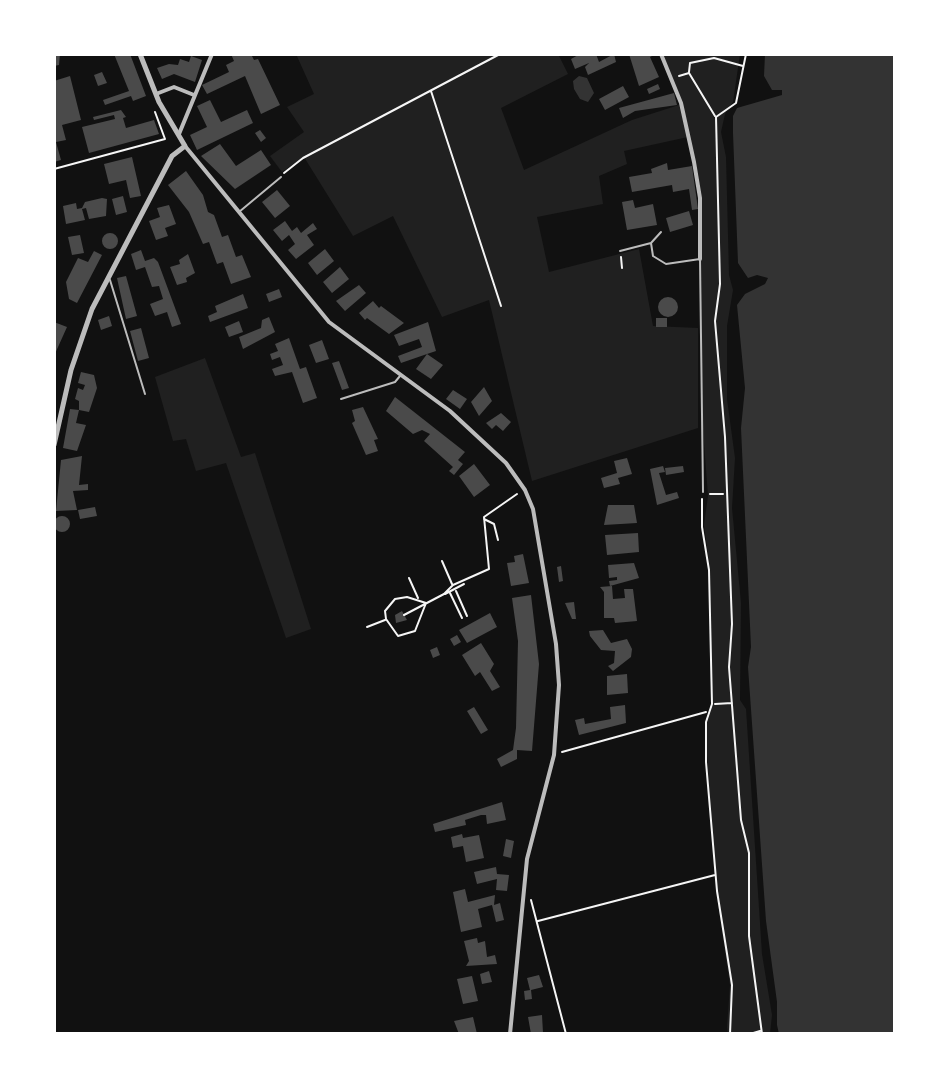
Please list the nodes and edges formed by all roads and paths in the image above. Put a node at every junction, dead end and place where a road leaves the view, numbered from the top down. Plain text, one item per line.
1 (140, 54) edge
2 (212, 54) edge
3 (500, 54) edge
4 (661, 54) edge
5 (746, 54) edge
6 (743, 66) junction
7 (689, 73) junction
8 (672, 78) dead end
9 (430, 90) junction
10 (155, 95) junction
11 (194, 95) junction
12 (159, 102) junction
13 (716, 117) junction
14 (178, 136) junction
15 (165, 139) junction
16 (185, 146) junction
17 (172, 156) junction
18 (54, 169) edge
19 (281, 177) joint
20 (238, 213) junction
21 (661, 232) dead end
22 (651, 243) junction
23 (620, 251) joint
24 (700, 259) junction
25 (622, 268) dead end
26 (109, 275) junction
27 (501, 306) dead end
28 (400, 375) junction
29 (145, 394) dead end
30 (341, 399) dead end
31 (54, 445) edge
32 (525, 490) junction
33 (703, 492) joint
34 (709, 494) dead end
35 (725, 494) junction
36 (483, 519) junction
37 (498, 540) dead end
38 (442, 561) dead end
39 (409, 578) dead end
40 (465, 582) junction
41 (453, 585) junction
42 (456, 591) junction
43 (450, 593) junction
44 (444, 594) junction
45 (419, 599) junction
46 (426, 603) junction
47 (404, 615) dead end
48 (467, 616) dead end
49 (462, 618) dead end
50 (386, 619) junction
51 (367, 627) dead end
52 (733, 702) junction
53 (712, 704) junction
54 (708, 712) junction
55 (696, 714) junction
56 (706, 722) junction
57 (554, 755) junction
58 (716, 875) junction
59 (523, 891) junction
60 (538, 921) junction
61 (762, 1032) edge
62 (510, 1034) edge
63 (566, 1034) edge
64 (730, 1034) edge
65 (750, 1034) edge

1 - 10 street
2 - 11 street
3 - 9 path
4 - 24 street
5 - 6 path
6 - 7 path
6 - 13 path
7 - 8 path
7 - 13 path
9 - 19 path
9 - 27 path
10 - 11 street
10 - 12 street
11 - 14 street
12 - 14 street
12 - 15 path
13 - 35 path
14 - 16 street
15 - 17 path
15 - 18 path
16 - 17 street
16 - 20 street
17 - 26 street
19 - 20 lane
20 - 28 street
21 - 22 lane
22 - 23 lane
22 - 24 lane
23 - 25 path
24 - 33 lane
26 - 29 lane
26 - 31 street
28 - 30 lane
28 - 32 street
32 - 36 path
32 - 57 street
33 - 53 path
34 - 35 path
35 - 52 path
36 - 37 path
36 - 40 path
38 - 41 path
39 - 45 path
40 - 41 path
40 - 42 path
41 - 44 path
42 - 43 path
42 - 48 path
43 - 44 path
43 - 49 path
44 - 46 path
45 - 46 path
45 - 50 path
46 - 47 path
46 - 50 path
50 - 51 path
52 - 53 path
52 - 61 path
53 - 54 path
54 - 55 path
54 - 56 path
55 - 56 path
55 - 57 path
56 - 58 path
57 - 59 street
58 - 60 path
58 - 64 path
59 - 60 path
59 - 62 street
60 - 63 path
61 - 65 path

